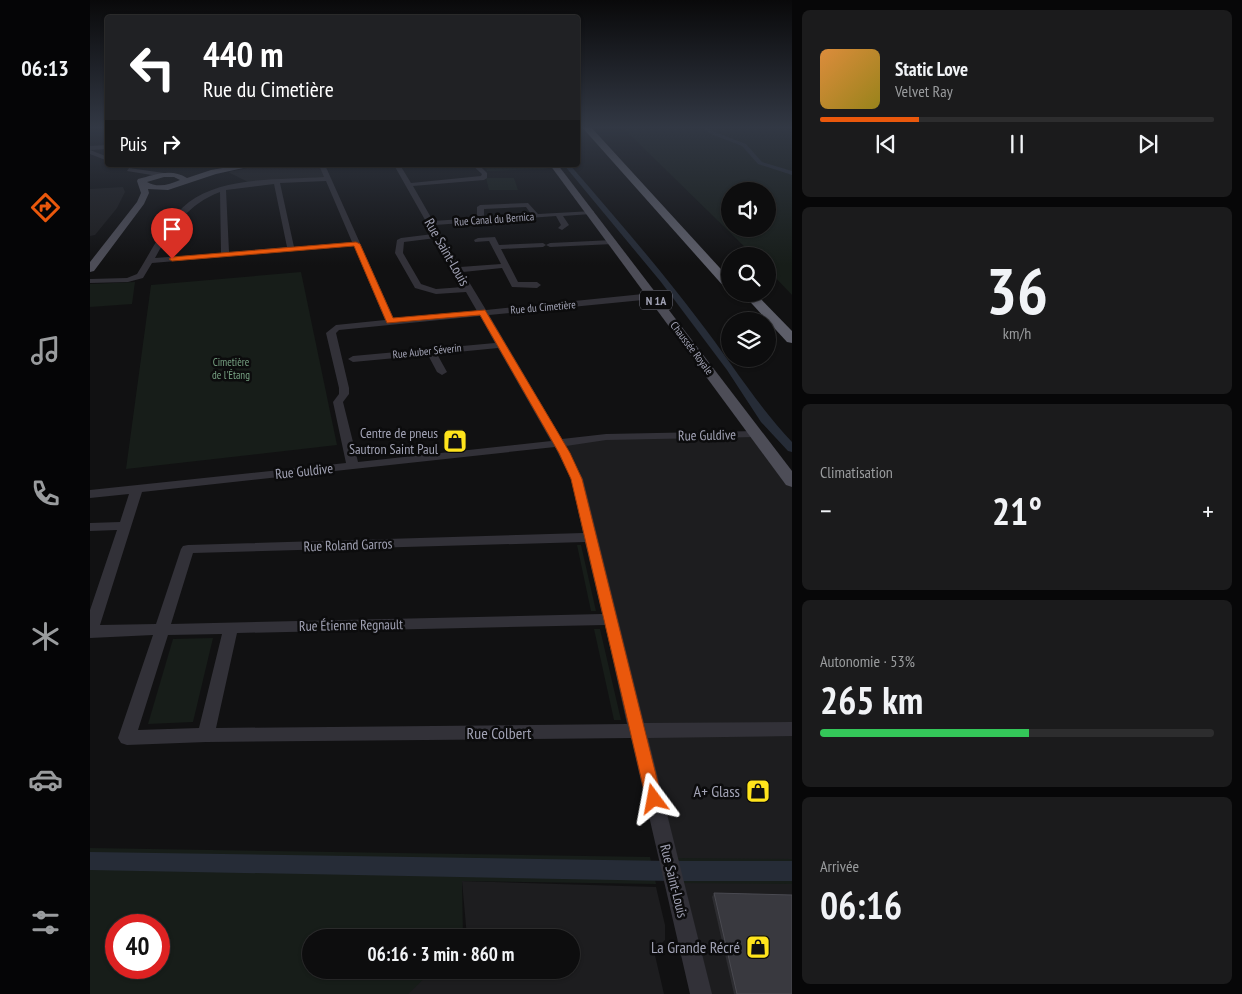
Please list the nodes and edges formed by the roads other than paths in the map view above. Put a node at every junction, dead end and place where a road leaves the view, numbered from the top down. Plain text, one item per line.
1 (131, 172) edge
2 (148, 172) edge
3 (209, 172) edge
4 (213, 172) edge
5 (325, 172) edge
6 (401, 172) edge
7 (483, 172) edge
8 (560, 172) edge
9 (627, 172) edge
10 (636, 172) edge
11 (164, 175) junction
12 (174, 175) junction
13 (328, 179) junction
14 (142, 183) junction
15 (277, 183) junction
16 (177, 184) junction
17 (408, 185) junction
18 (223, 189) junction
19 (141, 202) junction
20 (591, 212) junction
21 (559, 214) junction
22 (536, 216) junction
23 (481, 220) junction
24 (430, 223) junction
25 (562, 228) dead end
26 (438, 236) junction
27 (478, 240) dead end
28 (613, 242) junction
29 (356, 244) junction
30 (496, 247) junction
31 (291, 249) junction
32 (225, 255) junction
33 (150, 261) junction
34 (721, 263) edge
35 (504, 266) junction
36 (90, 269) edge
37 (457, 270) junction
38 (721, 276) edge
39 (90, 281) edge
40 (537, 285) dead end
41 (468, 289) junction
42 (653, 296) junction
43 (744, 302) edge
44 (757, 302) edge
45 (482, 312) junction
46 (754, 312) edge
47 (390, 321) junction
48 (776, 337) edge
49 (792, 339) edge
50 (500, 345) junction
51 (431, 351) junction
52 (792, 354) edge
53 (353, 359) dead end
54 (442, 372) dead end
55 (756, 434) junction
56 (558, 444) junction
57 (354, 466) junction
58 (792, 482) edge
59 (138, 489) junction
60 (90, 494) edge
61 (125, 526) junction
62 (90, 527) edge
63 (591, 538) junction
64 (93, 612) edge
65 (611, 620) junction
66 (231, 627) junction
67 (162, 629) junction
68 (90, 632) edge
69 (792, 729) edge
70 (638, 731) junction
71 (206, 735) junction
72 (701, 994) edge

1 - 14 street
2 - 11 street
3 - 12 main road
4 - 16 main road
5 - 13 street
6 - 17 street, Rue Saint-Louis
7 - 17 street
8 - 20 main road, Chaussée Royale / N 1A
9 - 38 highway
10 - 34 highway
11 - 12 main road
11 - 14 main road
12 - 16 main road
13 - 15 street
13 - 29 street
14 - 16 main road
14 - 19 main road
15 - 18 street
15 - 31 street
16 - 19 main road
17 - 24 street, Rue Saint-Louis
18 - 32 street
18 - 33 street
19 - 36 main road
20 - 21 street, Rue Canal du Bernica
20 - 28 main road, Chaussée Royale / N 1A
21 - 22 street, Rue Canal du Bernica
21 - 25 street
22 - 23 street, Rue Canal du Bernica
22 - 23 street
23 - 24 street, Rue Canal du Bernica
24 - 26 street, Rue Saint-Louis
26 - 37 street, Rue Saint-Louis
26 - 41 street
27 - 30 street
28 - 30 street
28 - 42 main road, Chaussée Royale / N 1A
29 - 31 street
29 - 47 street
30 - 35 street
31 - 32 street
32 - 33 street
33 - 39 street
35 - 37 street
35 - 40 street
37 - 41 street, Rue Saint-Louis
41 - 45 street, Rue Saint-Louis
42 - 45 street, Rue du Cimetière
42 - 55 main road, Chaussée Royale / N 1A
43 - 46 highway
44 - 49 highway
45 - 47 street, Rue du Cimetière
45 - 50 street, Rue Saint-Louis
47 - 57 street, Rue du Cimetière
48 - 52 highway
50 - 51 street, Rue Auber Séverin
50 - 56 street, Rue Saint-Louis
51 - 53 street, Rue Auber Séverin
51 - 54 street
55 - 56 street, Rue Guldive
55 - 58 main road, Chaussée Royale / N 1A
56 - 57 street, Rue Guldive
56 - 63 street, Rue Saint-Louis
57 - 59 street, Rue Guldive
59 - 60 street, Rue Guldive
59 - 61 street
61 - 62 street
61 - 64 street
63 - 65 street, Rue Saint-Louis
63 - 67 street, Rue Roland Garros
64 - 68 street
65 - 66 street, Rue Étienne Regnault
65 - 70 street, Rue Saint-Louis
66 - 67 street, Rue Étienne Regnault
66 - 71 street
67 - 68 street, Rue Étienne Regnault
67 - 71 street, Rue Colbert
69 - 70 street, Rue Colbert
70 - 71 street, Rue Colbert
70 - 72 street, Rue Saint-Louis

